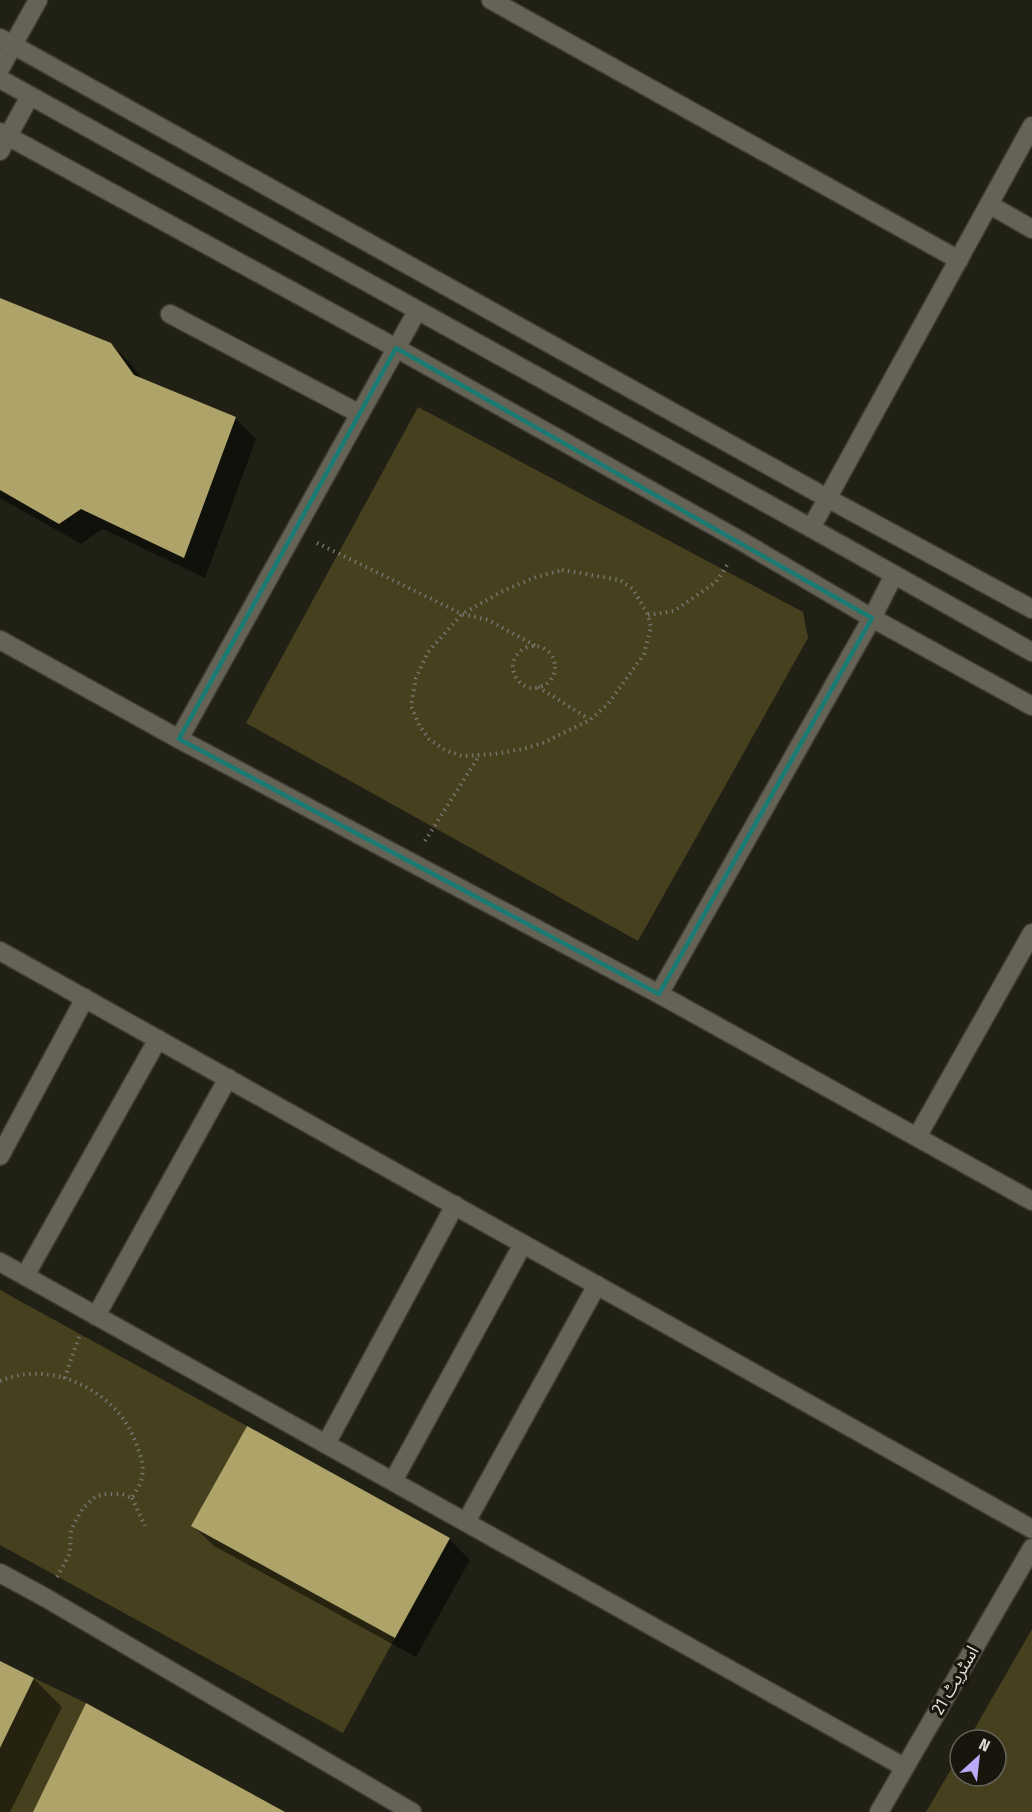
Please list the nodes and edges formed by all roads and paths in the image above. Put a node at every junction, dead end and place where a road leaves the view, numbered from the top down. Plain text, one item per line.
1 (38, 0) edge
2 (491, 0) edge
3 (7, 41) edge
4 (0, 69) edge
5 (0, 79) edge
6 (30, 96) junction
7 (1032, 126) edge
8 (3, 140) edge
9 (990, 205) junction
10 (1032, 229) edge
11 (959, 260) junction
12 (417, 310) junction
13 (170, 314) dead end
14 (396, 348) junction
15 (360, 414) junction
16 (827, 498) junction
17 (811, 528) junction
18 (293, 531) junction
19 (741, 541) junction
20 (894, 575) junction
21 (1032, 609) edge
22 (462, 614) junction
23 (648, 615) junction
24 (872, 618) junction
25 (0, 640) edge
26 (536, 646) junction
27 (1032, 652) edge
28 (538, 687) junction
29 (1032, 706) edge
30 (590, 720) junction
31 (179, 739) junction
32 (479, 755) junction
33 (412, 863) junction
34 (1032, 933) edge
35 (0, 951) edge
36 (659, 994) junction
37 (85, 998) junction
38 (158, 1039) junction
39 (228, 1078) junction
40 (917, 1137) junction
41 (0, 1156) edge
42 (1032, 1201) edge
43 (455, 1205) junction
44 (523, 1244) junction
45 (0, 1262) edge
46 (25, 1276) junction
47 (597, 1285) junction
48 (94, 1314) junction
49 (66, 1378) junction
50 (0, 1381) edge
51 (326, 1444) junction
52 (393, 1482) junction
53 (132, 1498) junction
54 (466, 1522) junction
55 (145, 1526) dead end
56 (1032, 1529) edge
57 (1032, 1548) edge
58 (0, 1573) edge
59 (46, 1598) junction
60 (904, 1767) junction
61 (412, 1812) edge
62 (879, 1812) edge

1 - 3 street
2 - 11 street
3 - 4 street
3 - 16 street
5 - 6 street
6 - 8 street
6 - 12 street
7 - 9 street
8 - 14 street
9 - 10 street
9 - 11 street
11 - 16 street
12 - 14 street
12 - 17 street
13 - 15 street
14 - 15 street
14 - 19 street
15 - 18 street
16 - 17 street
16 - 21 street
17 - 20 street
18 - 22 path
18 - 31 street
19 - 23 path
19 - 24 street
20 - 24 street
20 - 27 street
22 - 23 path
22 - 26 path
22 - 32 path
23 - 30 path
24 - 29 street
24 - 36 street
25 - 31 street
26 - 28 path
26 - 28 path
28 - 30 path
30 - 32 path
31 - 33 street
32 - 33 path
33 - 36 street
34 - 40 street
35 - 37 street
36 - 40 street
37 - 38 street
37 - 41 street
38 - 39 street
38 - 46 street
39 - 43 street
39 - 48 street
40 - 42 street
43 - 44 street
43 - 51 street
44 - 47 street
44 - 52 street
45 - 46 street
46 - 48 street
47 - 54 street
47 - 56 street
48 - 49 path
48 - 51 street
49 - 50 path
49 - 53 path
51 - 52 street
52 - 54 street
53 - 55 path
53 - 59 path
54 - 60 street
57 - 60 street, اسٹریٹ 21
58 - 59 street
59 - 61 street
60 - 62 street, اسٹریٹ 21

